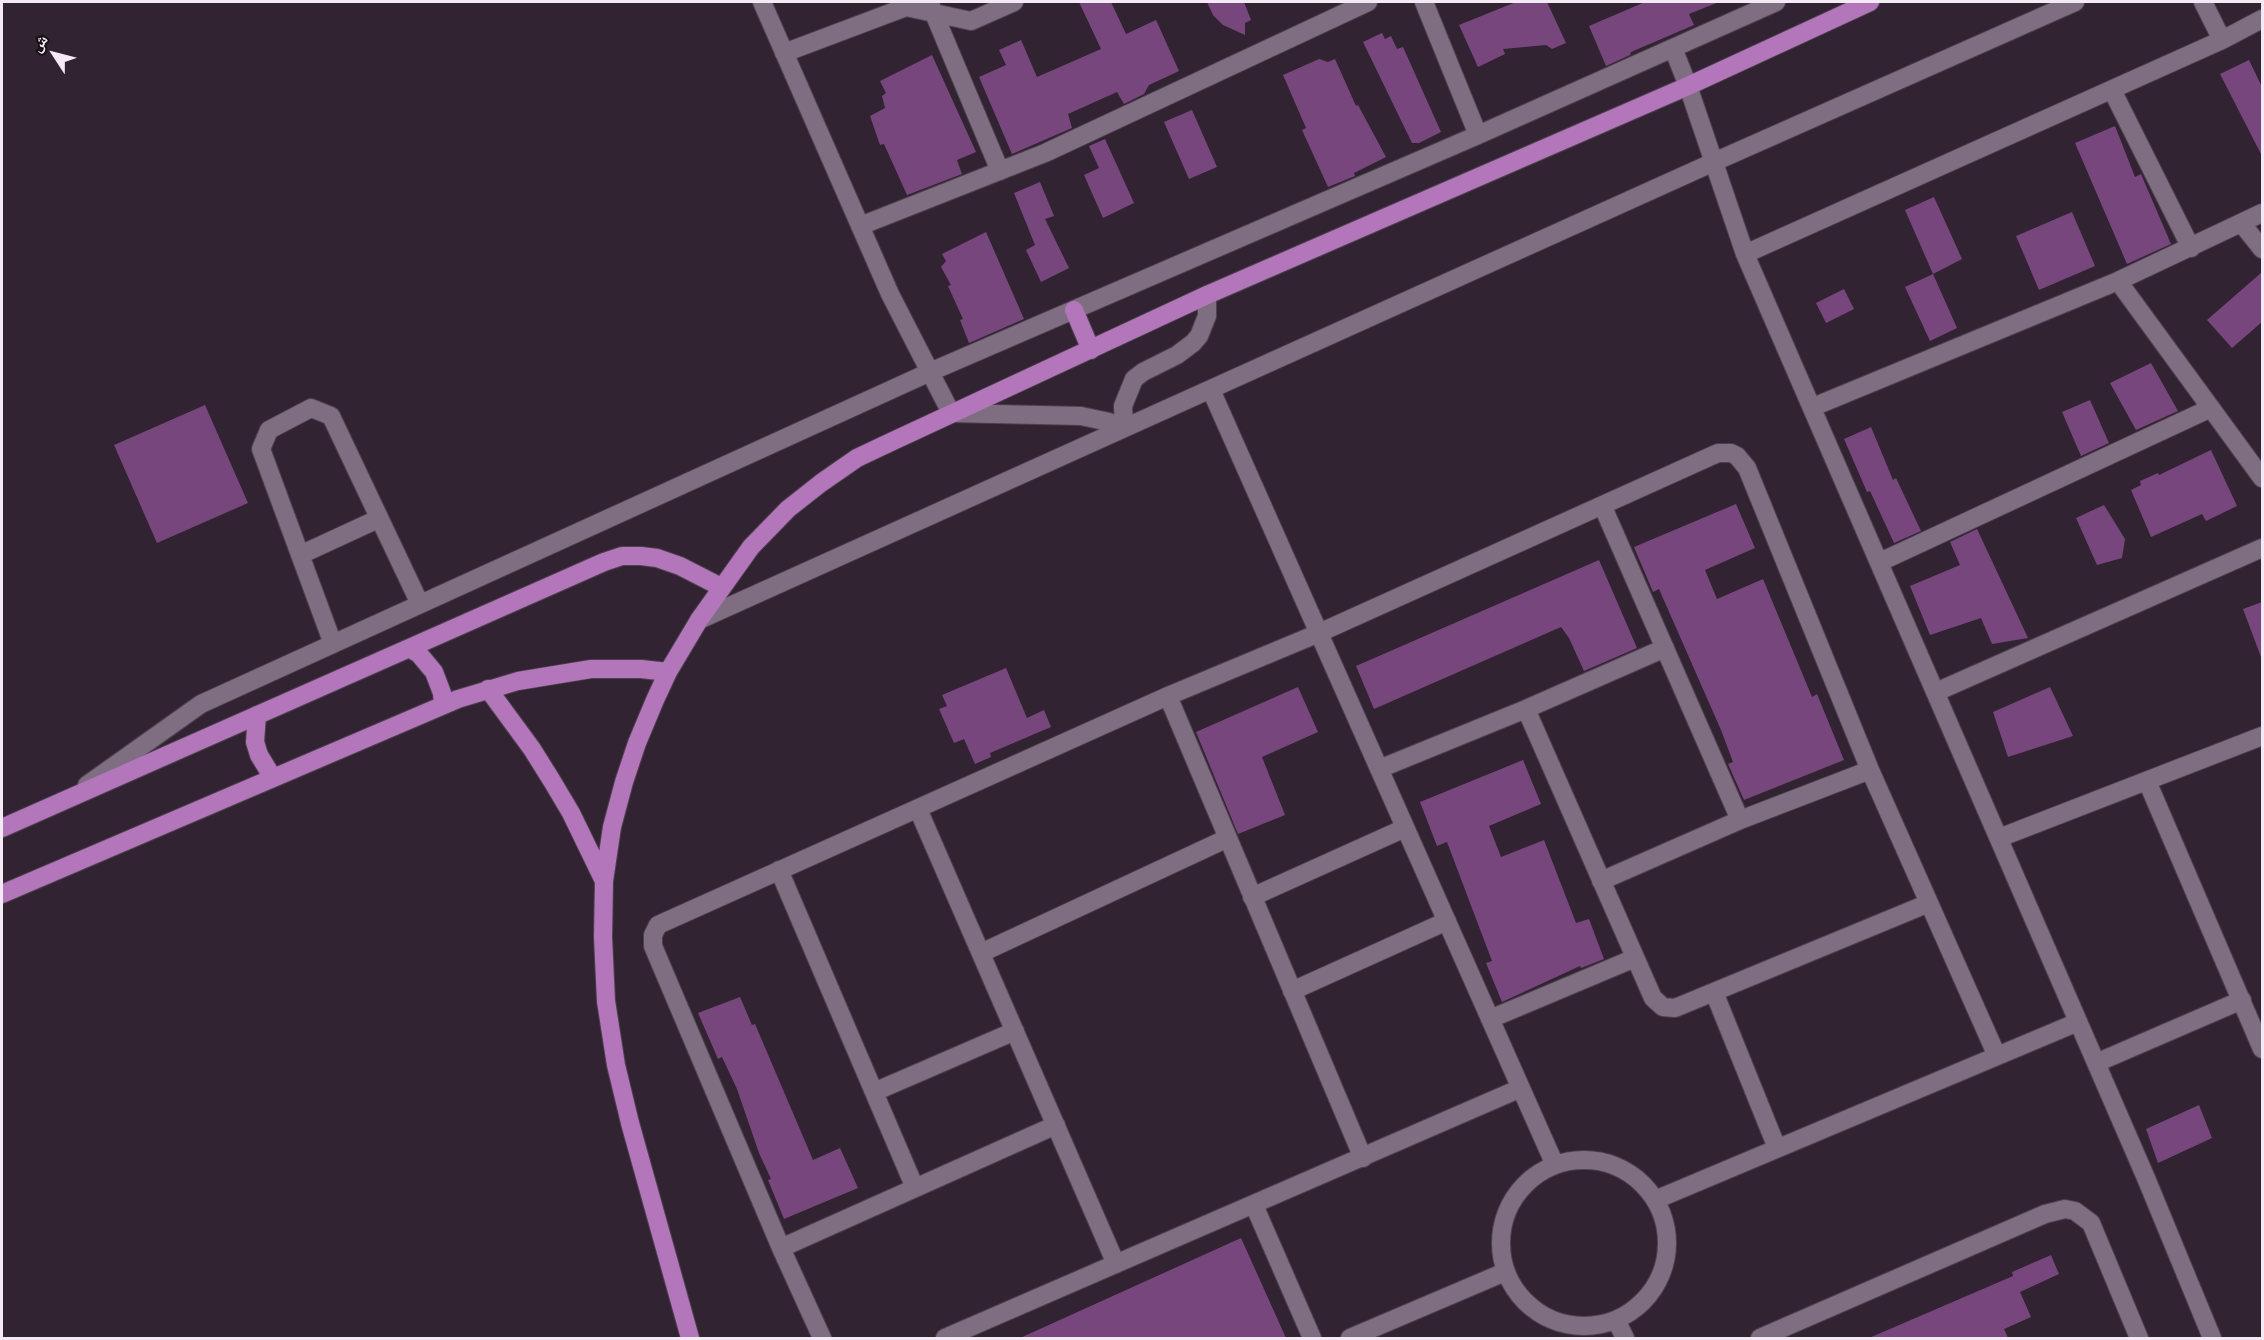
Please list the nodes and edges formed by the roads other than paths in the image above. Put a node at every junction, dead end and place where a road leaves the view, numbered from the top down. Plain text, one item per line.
1 (762, 2) edge
2 (1014, 2) edge
3 (1368, 2) edge
4 (1424, 2) edge
5 (1776, 2) edge
6 (1870, 2) edge
7 (2075, 2) edge
8 (2203, 2) edge
9 (931, 7) edge
10 (2262, 19) edge
11 (2222, 40) junction
12 (1673, 48) junction
13 (784, 53) junction
14 (1688, 86) junction
15 (2112, 90) junction
16 (1478, 135) junction
17 (1714, 162) junction
18 (1000, 171) junction
19 (2262, 213) edge
20 (2242, 224) junction
21 (860, 226) junction
22 (2191, 248) junction
23 (2262, 249) edge
24 (1745, 254) junction
25 (2118, 281) junction
26 (1207, 295) junction
27 (1074, 310) junction
28 (1091, 350) junction
29 (930, 372) junction
30 (1211, 390) junction
31 (1813, 407) junction
32 (2211, 408) junction
33 (951, 413) junction
34 (1124, 428) junction
35 (2262, 478) edge
36 (1603, 507) junction
37 (378, 519) junction
38 (2262, 548) edge
39 (300, 555) junction
40 (1880, 561) junction
41 (721, 587) junction
42 (420, 604) junction
43 (699, 620) junction
44 (1319, 633) junction
45 (333, 644) junction
46 (409, 648) junction
47 (1665, 648) junction
48 (668, 672) junction
49 (488, 689) junction
50 (1936, 692) junction
51 (1168, 696) junction
52 (443, 705) junction
53 (1526, 709) junction
54 (257, 716) junction
55 (2262, 736) edge
56 (1379, 769) junction
57 (1870, 770) junction
58 (273, 778) junction
59 (2147, 781) junction
60 (68, 799) junction
61 (918, 809) junction
62 (1740, 820) junction
63 (2, 828) edge
64 (1405, 828) junction
65 (1228, 838) junction
66 (1999, 838) junction
67 (779, 870) junction
68 (604, 881) junction
69 (1601, 881) junction
70 (2, 894) edge
71 (1252, 897) junction
72 (1929, 903) junction
73 (1447, 921) junction
74 (981, 953) junction
75 (1635, 958) junction
76 (1292, 991) junction
77 (1714, 992) junction
78 (2242, 1000) junction
79 (1491, 1019) junction
80 (2078, 1022) junction
81 (1015, 1031) junction
82 (2262, 1048) edge
83 (1997, 1056) junction
84 (2096, 1063) junction
85 (1521, 1088) junction
86 (874, 1092) junction
87 (1056, 1125) junction
88 (1777, 1149) junction
89 (1363, 1158) junction
90 (1555, 1165) junction
91 (915, 1188) junction
92 (1655, 1200) junction
93 (1254, 1205) junction
94 (781, 1248) junction
95 (1116, 1264) junction
96 (1505, 1272) junction
97 (1616, 1320) junction
98 (1795, 1332) edge
99 (1369, 1335) edge
100 (690, 1338) edge
101 (822, 1338) edge
102 (945, 1338) edge
103 (1312, 1338) edge
104 (1350, 1338) edge
105 (1625, 1338) edge
106 (1760, 1338) edge
107 (2139, 1338) edge
108 (2212, 1338) edge

1 - 13 street
2 - 9 street
3 - 18 street
4 - 16 street
5 - 12 street
6 - 14 main road
7 - 17 street
8 - 11 street
9 - 13 street
9 - 18 street
10 - 11 street
11 - 15 street
12 - 14 street
12 - 16 street
13 - 21 street
14 - 17 street
14 - 26 main road
15 - 22 street
15 - 24 street
16 - 27 street
17 - 24 street
17 - 30 street
18 - 21 street
19 - 20 street
20 - 22 street
20 - 23 street
21 - 29 street
22 - 25 street
24 - 31 street
25 - 31 street
25 - 32 street
26 - 28 main road
26 - 34 street
27 - 28 main road
27 - 29 street
28 - 33 main road
29 - 33 street
29 - 42 street
30 - 34 street
30 - 44 street
31 - 40 street
32 - 35 street
32 - 40 street
33 - 34 street
33 - 41 main road
34 - 43 street
36 - 44 street
36 - 47 street
36 - 57 street
37 - 39 street
37 - 39 street
37 - 42 street
38 - 50 street
39 - 45 street
40 - 50 street
41 - 43 main road
41 - 46 main road
42 - 45 street
43 - 48 main road
44 - 51 street
44 - 56 street
45 - 60 street
46 - 52 main road
46 - 54 main road
47 - 53 street
47 - 62 street
48 - 49 main road
48 - 68 main road
49 - 52 main road
49 - 68 main road
50 - 66 street
51 - 61 street
51 - 65 street
52 - 58 main road
53 - 56 street
53 - 69 street
54 - 58 main road
54 - 60 main road
55 - 59 street
56 - 64 street
57 - 62 street
57 - 72 street
58 - 70 main road
59 - 66 street
59 - 78 street
60 - 63 main road
61 - 67 street
61 - 74 street
62 - 69 street
64 - 71 street
64 - 73 street
65 - 71 street
65 - 74 street
66 - 80 street
67 - 86 street
67 - 94 street
68 - 100 main road
69 - 75 street
71 - 76 street
72 - 77 street
72 - 83 street
73 - 76 street
73 - 79 street
74 - 81 street
75 - 77 street
75 - 79 street
76 - 89 street
77 - 88 street
78 - 82 street
78 - 84 street
79 - 85 street
80 - 83 street
80 - 84 street
81 - 86 street
81 - 87 street
83 - 88 street
84 - 108 street
85 - 89 street
85 - 90 street
86 - 91 street
87 - 91 street
87 - 95 street
88 - 92 street
89 - 93 street
90 - 92 street
90 - 96 street
91 - 94 street
92 - 97 street
93 - 95 street
93 - 103 street
94 - 101 street
95 - 102 street
96 - 97 street
96 - 99 street
97 - 105 street
98 - 106 street
98 - 107 street
99 - 104 street

